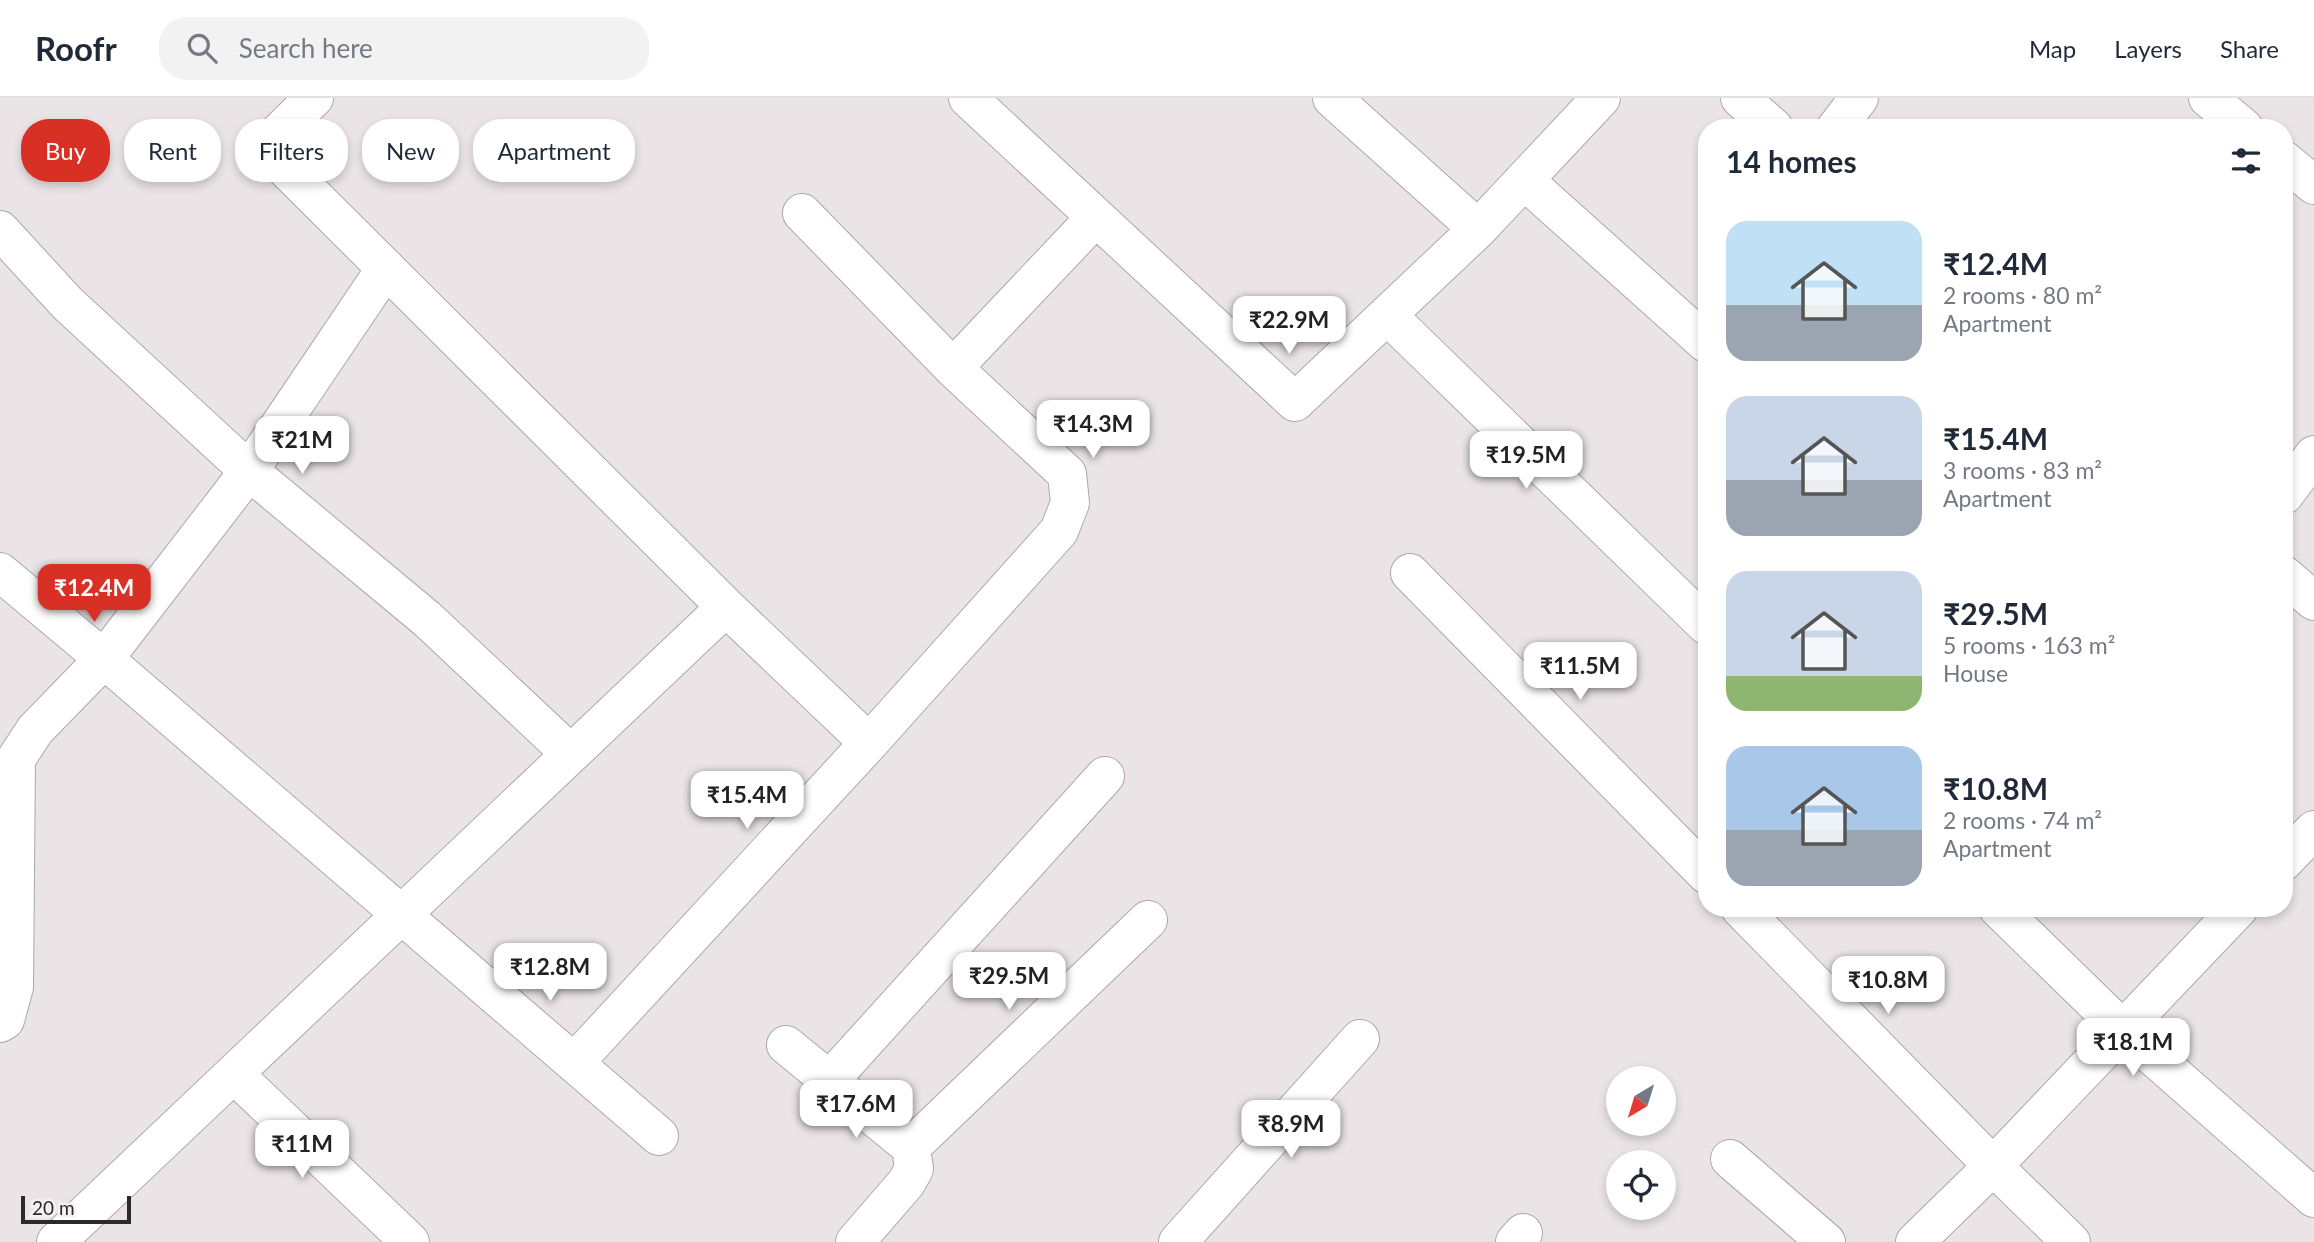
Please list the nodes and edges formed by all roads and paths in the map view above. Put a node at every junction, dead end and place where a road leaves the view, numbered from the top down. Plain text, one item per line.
1 (314, 98) edge
2 (968, 98) edge
3 (1332, 98) edge
4 (1601, 98) edge
5 (1741, 98) edge
6 (1859, 98) edge
7 (1764, 119) edge
8 (1843, 119) edge
9 (2293, 168) edge
10 (1524, 180) junction
11 (2314, 185) edge
12 (802, 213) dead end
13 (1096, 217) junction
14 (1478, 229) junction
15 (0, 230) edge
16 (386, 268) junction
17 (1387, 315) junction
18 (1698, 336) edge
19 (953, 368) junction
20 (2314, 455) edge
21 (249, 471) junction
22 (2293, 483) edge
23 (0, 572) edge
24 (1410, 573) dead end
25 (2293, 583) edge
26 (2314, 601) edge
27 (726, 607) junction
28 (1698, 617) edge
29 (104, 659) junction
30 (869, 743) junction
31 (571, 754) junction
32 (1105, 776) dead end
33 (2314, 830) edge
34 (2293, 852) edge
35 (1698, 866) edge
36 (402, 915) junction
37 (1749, 917) edge
38 (2007, 917) edge
39 (2230, 917) edge
40 (1148, 920) dead end
41 (0, 1023) edge
42 (2123, 1030) junction
43 (1360, 1039) dead end
44 (786, 1045) dead end
45 (574, 1063) junction
46 (235, 1075) junction
47 (829, 1081) junction
48 (659, 1136) dead end
49 (911, 1147) junction
50 (1730, 1159) dead end
51 (1993, 1166) junction
52 (2314, 1198) edge
53 (56, 1242) edge
54 (410, 1242) edge
55 (855, 1242) edge
56 (1178, 1242) edge
57 (1826, 1242) edge
58 (1915, 1242) edge
59 (2071, 1242) edge

1 - 16 street
2 - 13 street
3 - 14 street
4 - 10 street
5 - 7 street
6 - 8 street
9 - 11 street
10 - 14 street
10 - 18 street
12 - 19 street
13 - 17 street
13 - 19 street
14 - 17 street
15 - 21 street
16 - 21 street
16 - 27 street
17 - 28 street
19 - 30 street
20 - 22 street
21 - 29 street
21 - 31 street
23 - 29 street
24 - 35 street
25 - 26 street
27 - 30 street
27 - 31 street
29 - 36 street
29 - 41 street
30 - 45 street
31 - 36 street
32 - 47 street
33 - 34 street
36 - 45 street
36 - 46 street
37 - 51 street
38 - 42 street
39 - 42 street
40 - 49 street
42 - 51 street
42 - 52 street
43 - 56 street
44 - 47 street
45 - 48 street
46 - 53 street
46 - 54 street
47 - 49 street
49 - 55 street
50 - 57 street
51 - 58 street
51 - 59 street

